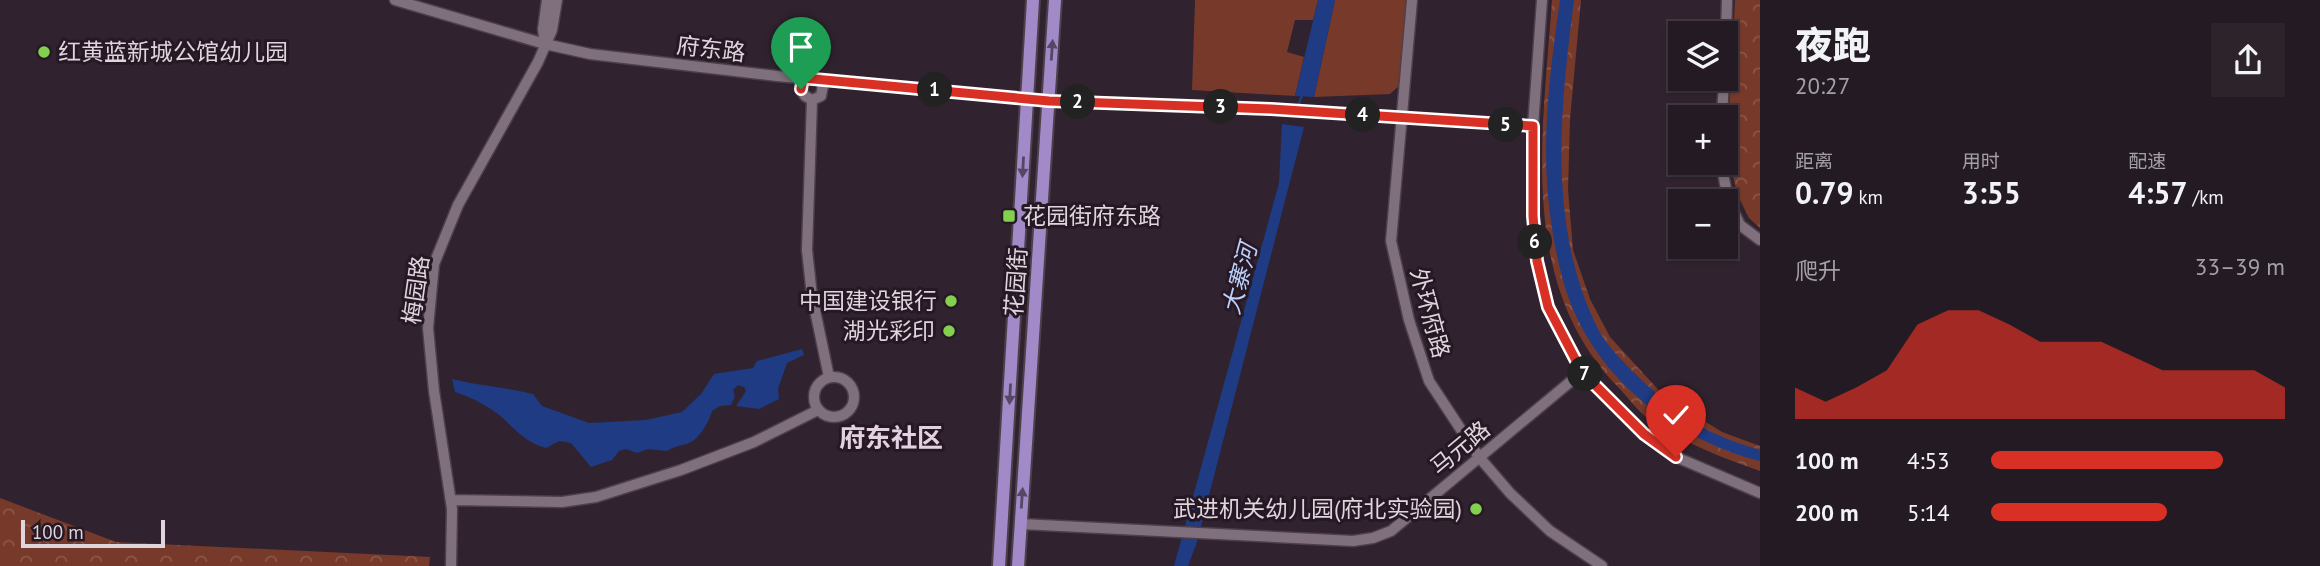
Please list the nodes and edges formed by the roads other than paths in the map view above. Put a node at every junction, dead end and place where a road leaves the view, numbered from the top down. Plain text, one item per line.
1 (395, 0) edge
2 (547, 0) edge
3 (557, 0) edge
4 (1033, 0) edge
5 (1055, 0) edge
6 (1412, 0) edge
7 (1542, 0) edge
8 (1727, 0) edge
9 (1726, 21) edge
10 (545, 44) junction
11 (803, 78) junction
12 (824, 80) junction
13 (1027, 99) junction
14 (812, 100) junction
15 (1049, 101) junction
16 (1402, 118) junction
17 (1533, 126) junction
18 (1723, 175) edge
19 (1760, 240) edge
20 (1582, 372) junction
21 (829, 377) junction
22 (818, 410) junction
23 (1479, 457) junction
24 (1760, 493) edge
25 (451, 500) junction
26 (1021, 524) junction
27 (451, 566) edge
28 (999, 566) edge
29 (1018, 566) edge
30 (1602, 566) edge

1 - 10 street, 府东路
2 - 10 street, 梅园路
3 - 10 street, 梅园路
4 - 13 main road, 花园街
15 -> 5 main road, 花园街
6 - 16 street, 外环府路
7 - 17 street
8 - 9 street
10 - 11 street, 府东路
10 - 25 street, 梅园路
11 - 12 street, 府东路
11 - 14 street
12 - 13 street, 府东路
12 - 14 street
13 - 15 street, 府东路
13 -> 28 main road, 花园街
14 - 21 street
15 - 16 street, 府东路
26 -> 15 main road, 花园街
16 - 17 street, 府东路
16 - 23 street, 外环府路
17 - 20 street
18 - 19 street
20 - 23 street, 马元路
20 - 24 street
21 - 22 street
21 - 22 street
22 - 25 street
23 - 26 street, 马元路
23 - 30 street, 外环府路
25 - 27 street, 梅园路
26 - 29 main road, 花园街

